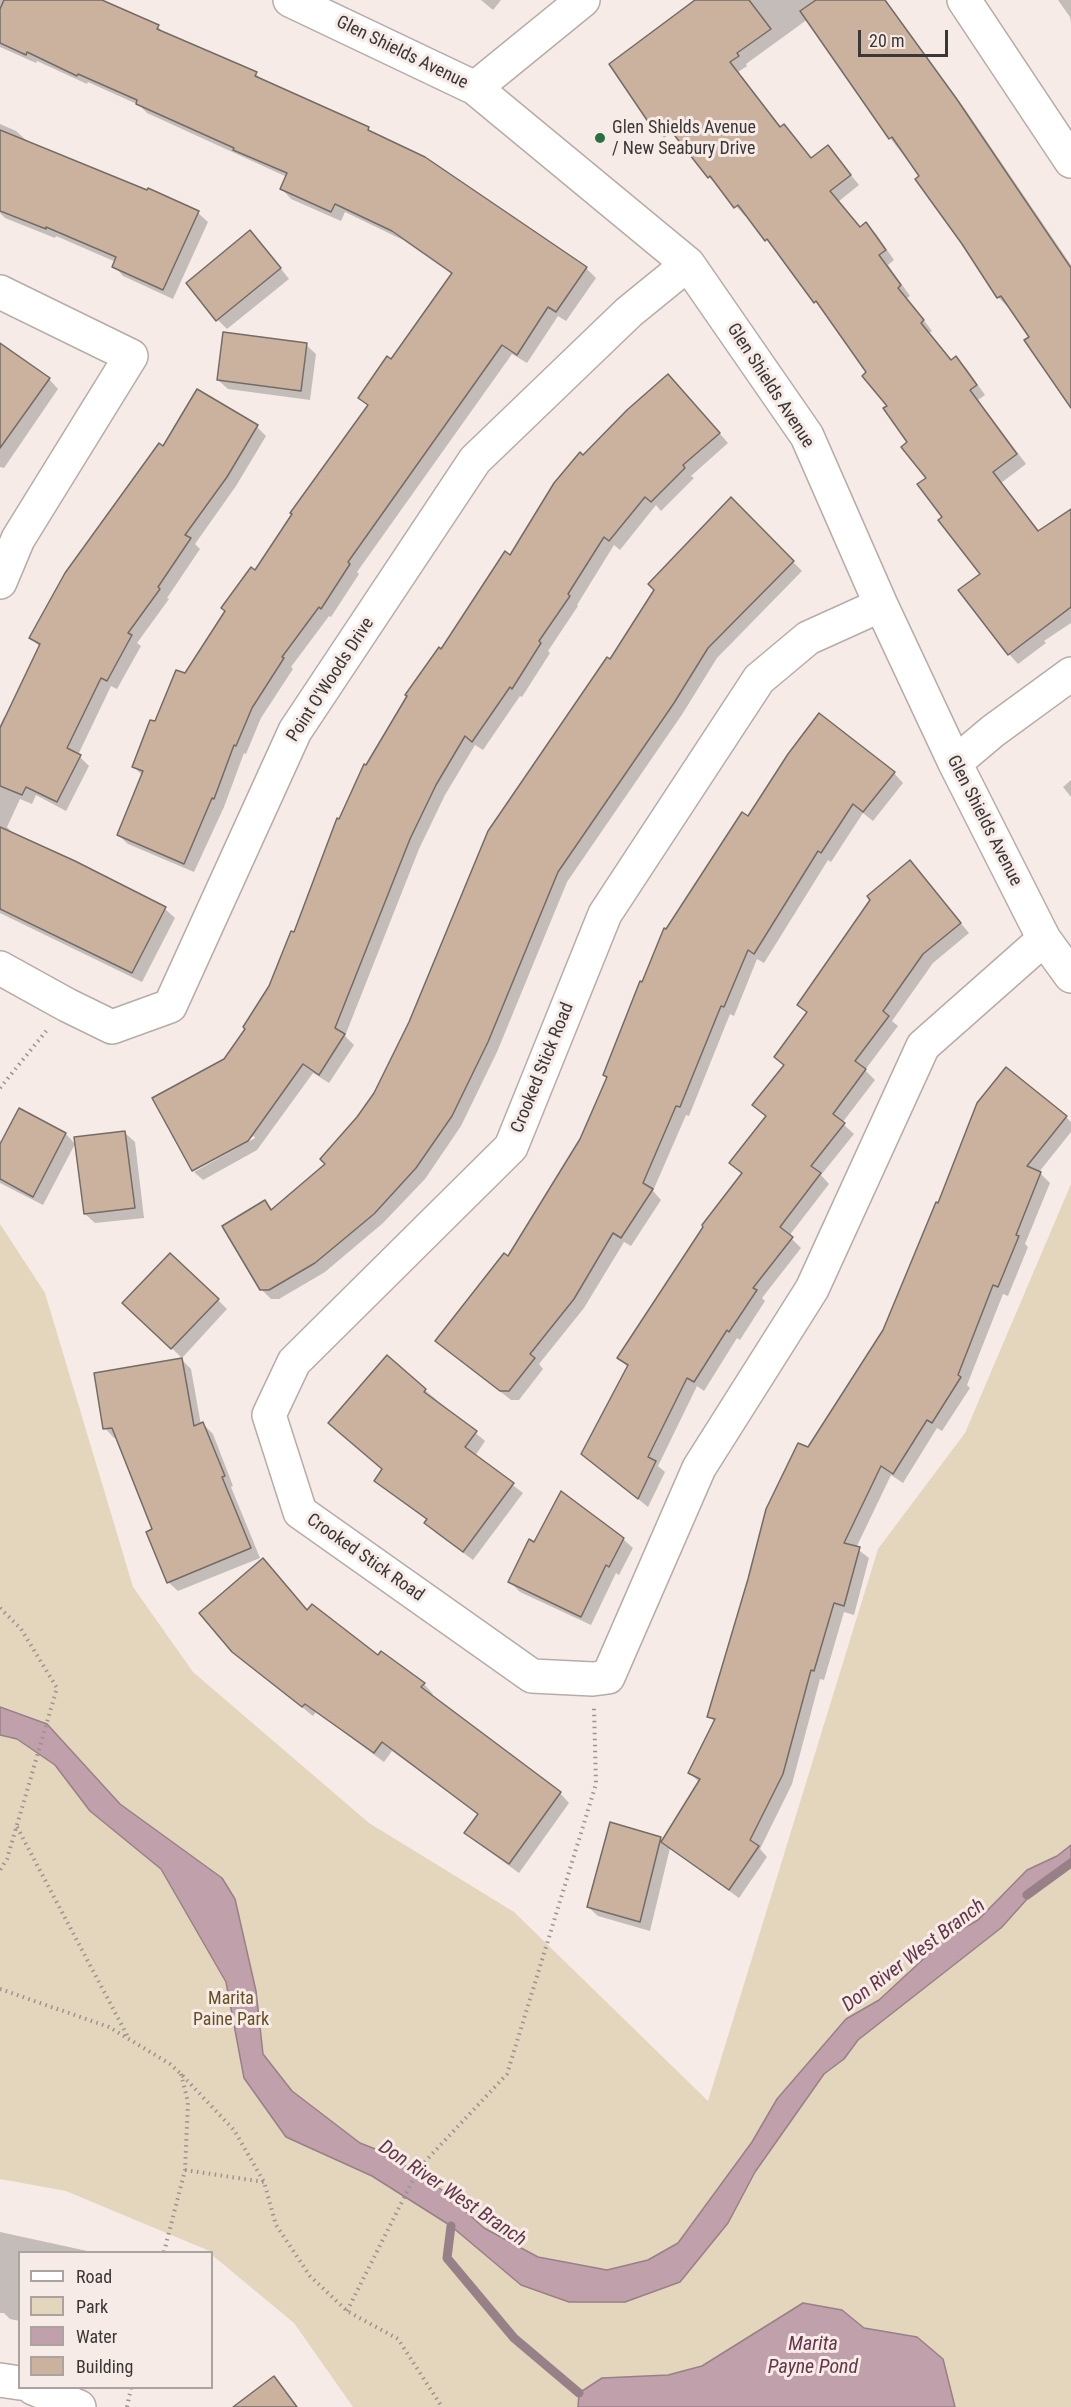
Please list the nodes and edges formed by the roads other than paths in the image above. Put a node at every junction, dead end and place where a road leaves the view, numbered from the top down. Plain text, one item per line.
1 (290, 0) edge
2 (583, 0) edge
3 (964, 0) edge
4 (476, 88) junction
5 (1071, 161) edge
6 (688, 264) junction
7 (0, 292) edge
8 (0, 582) edge
9 (880, 605) junction
10 (1071, 674) edge
11 (955, 763) junction
12 (1044, 939) junction
13 (0, 968) edge
14 (1071, 976) edge
15 (0, 2380) edge
16 (18, 2383) edge
17 (35, 2389) edge
18 (80, 2407) edge

1 - 4 street, Glen Shields Avenue
2 - 4 street
3 - 5 street
4 - 6 street, Glen Shields Avenue
6 - 9 street, Glen Shields Avenue
6 - 13 street, Point O'Woods Drive
7 - 8 street
9 - 11 street, Glen Shields Avenue
9 - 12 street, Crooked Stick Road
10 - 11 street
11 - 12 street, Glen Shields Avenue
12 - 14 street, Glen Shields Avenue
15 - 16 street
17 - 18 street

